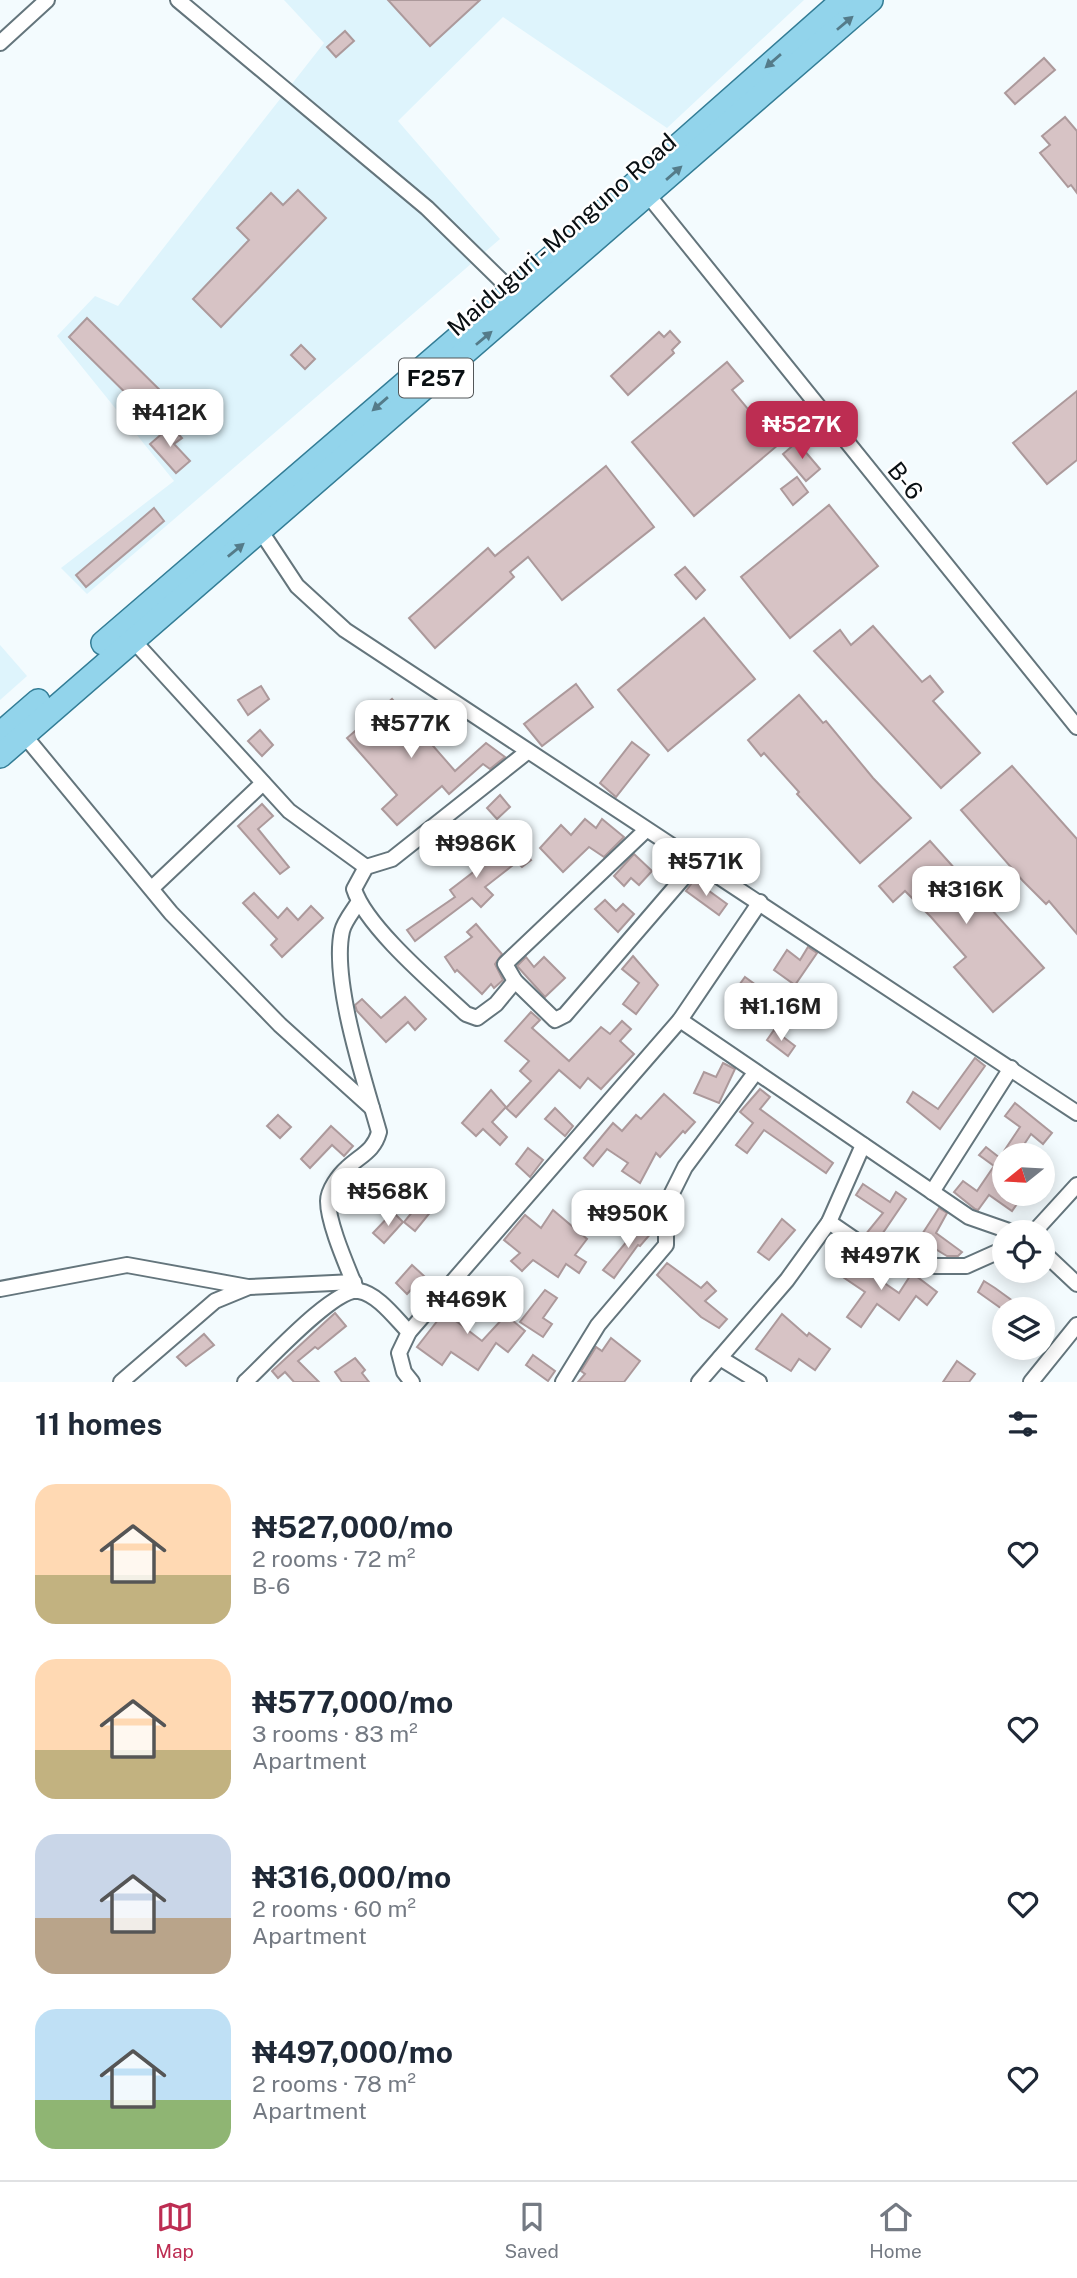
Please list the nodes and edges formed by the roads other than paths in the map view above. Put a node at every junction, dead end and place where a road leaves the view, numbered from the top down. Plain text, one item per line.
1 (47, 0) edge
2 (178, 0) edge
3 (843, 0) edge
4 (872, 0) edge
5 (7, 30) edge
6 (0, 43) edge
7 (648, 195) junction
8 (512, 290) junction
9 (260, 530) junction
10 (132, 639) junction
11 (1077, 727) edge
12 (0, 734) edge
13 (24, 735) junction
14 (527, 752) junction
15 (0, 755) edge
16 (263, 783) junction
17 (646, 830) junction
18 (696, 863) junction
19 (366, 867) junction
20 (152, 888) junction
21 (760, 902) junction
22 (358, 903) junction
23 (515, 981) junction
24 (680, 1020) junction
25 (1011, 1068) junction
26 (755, 1073) junction
27 (372, 1108) junction
28 (1077, 1113) edge
29 (863, 1145) junction
30 (1077, 1185) edge
31 (932, 1192) junction
32 (1045, 1220) edge
33 (829, 1222) junction
34 (992, 1225) edge
35 (992, 1254) edge
36 (1055, 1263) edge
37 (1077, 1284) edge
38 (249, 1287) junction
39 (356, 1287) junction
40 (0, 1289) edge
41 (1077, 1325) edge
42 (409, 1332) junction
43 (720, 1358) junction
44 (121, 1382) edge
45 (245, 1382) edge
46 (412, 1382) edge
47 (563, 1382) edge
48 (699, 1382) edge
49 (759, 1382) edge
50 (1031, 1382) edge

1 - 5 street
2 - 8 street
3 -> 8 main road, Maiduguri - Monguno Road / F257
7 -> 4 main road, Maiduguri - Monguno Road / F257
5 - 6 street
9 -> 7 main road, Maiduguri - Monguno Road / F257
7 - 11 street, B-6
8 -> 12 main road, Maiduguri - Monguno Road / F257
10 -> 9 main road, Maiduguri - Monguno Road / F257
9 - 14 street
10 - 13 main road, Maiduguri - Monguno Road / F257
10 - 16 street
13 - 15 main road, Maiduguri - Monguno Road / F257
13 - 20 street
14 - 17 street
14 - 19 street
16 - 19 street
16 - 20 street
17 - 18 street
17 - 23 street
18 - 21 street
18 - 23 street
19 - 22 street
20 - 27 street
21 - 24 street
21 - 25 street
22 - 23 street
22 - 27 street
24 - 26 street
24 - 42 street
25 - 28 street
25 - 31 street
26 - 29 street
26 - 47 street
27 - 39 street
29 - 31 street
29 - 33 street
30 - 32 street
31 - 34 street
33 - 35 street
33 - 43 street
36 - 37 street
38 - 39 street
38 - 40 street
38 - 44 street
39 - 42 street
39 - 45 street
41 - 50 street
42 - 46 street
43 - 48 street
43 - 49 street

